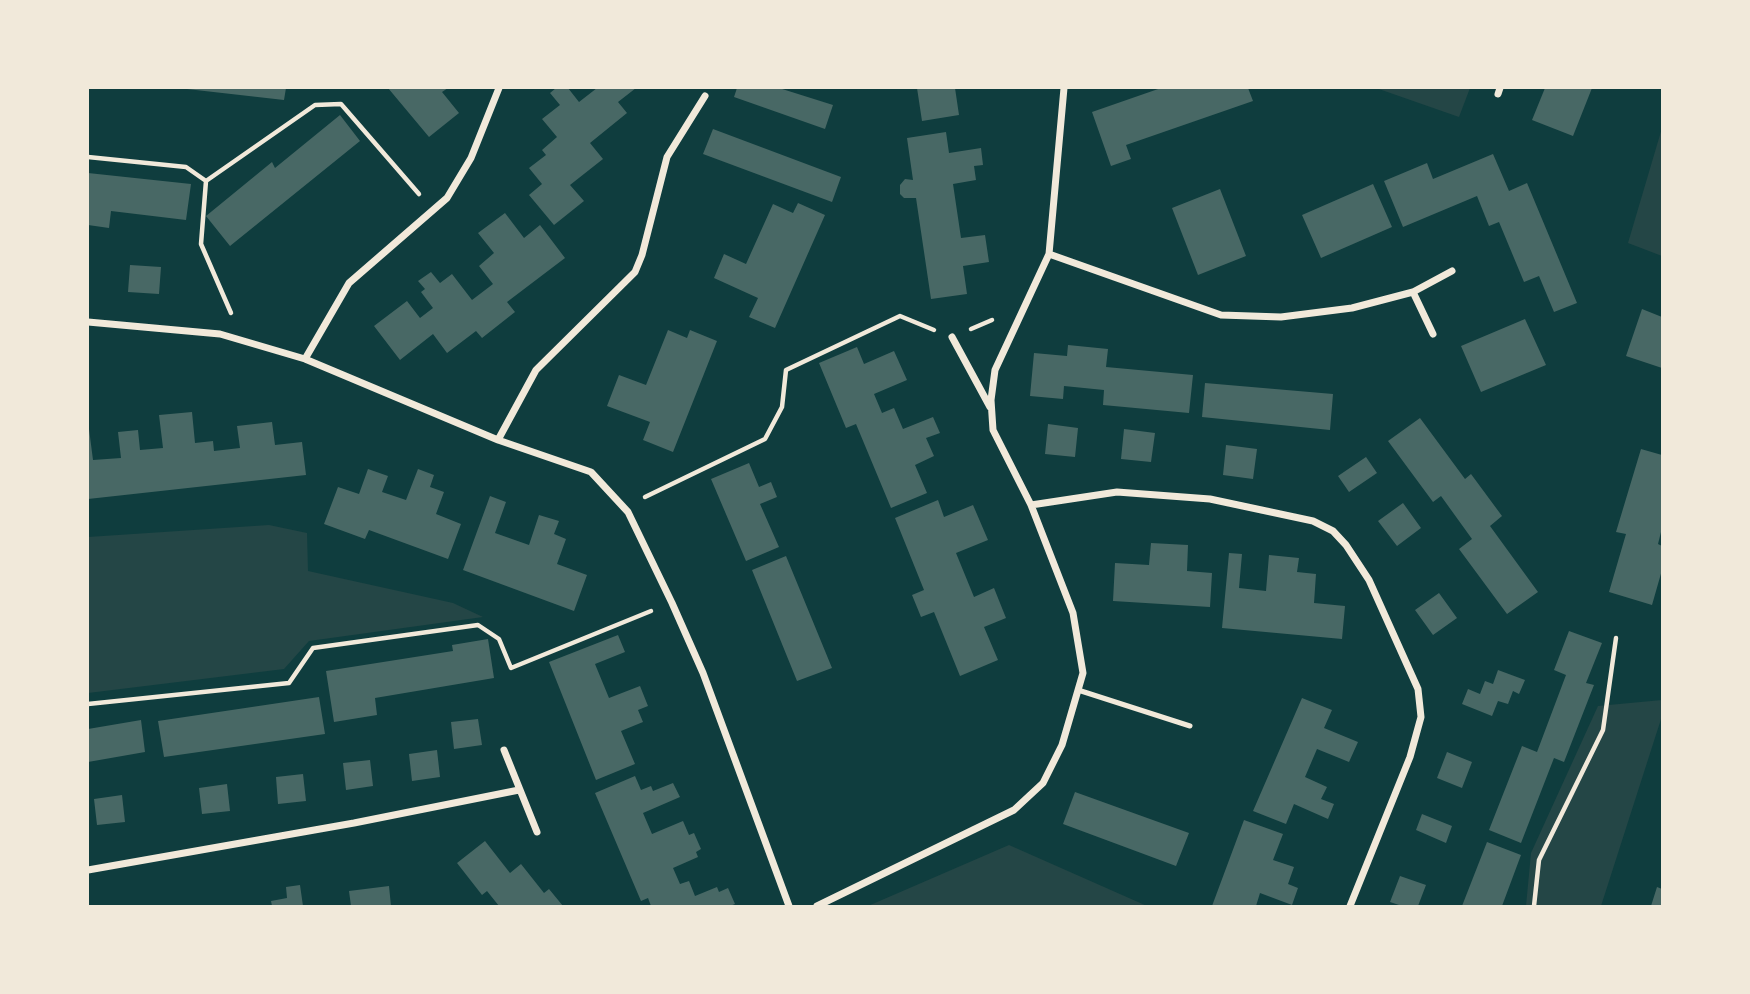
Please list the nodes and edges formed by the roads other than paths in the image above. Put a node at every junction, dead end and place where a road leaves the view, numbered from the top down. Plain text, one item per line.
1 (499, 88) edge
2 (1064, 88) edge
3 (705, 96) dead end
4 (1049, 254) junction
5 (1452, 271) dead end
6 (1413, 292) junction
7 (88, 322) edge
8 (1433, 334) dead end
9 (953, 337) road end
10 (305, 359) junction
11 (992, 410) junction
12 (498, 440) junction
13 (1031, 505) junction
14 (1078, 690) junction
15 (1190, 726) dead end
16 (505, 750) dead end
17 (519, 790) junction
18 (537, 832) dead end
19 (88, 870) edge
20 (789, 906) edge
21 (817, 906) edge
22 (1350, 906) edge

1 - 10 street
2 - 4 street
3 - 12 street
4 - 6 street
4 - 11 street
5 - 6 street
6 - 8 street
7 - 10 street
9 - 11 street
10 - 12 street
11 - 13 street
12 - 20 street
13 - 14 street
13 - 22 street
14 - 15 lane
14 - 21 street
16 - 17 street
17 - 18 street
17 - 19 street

